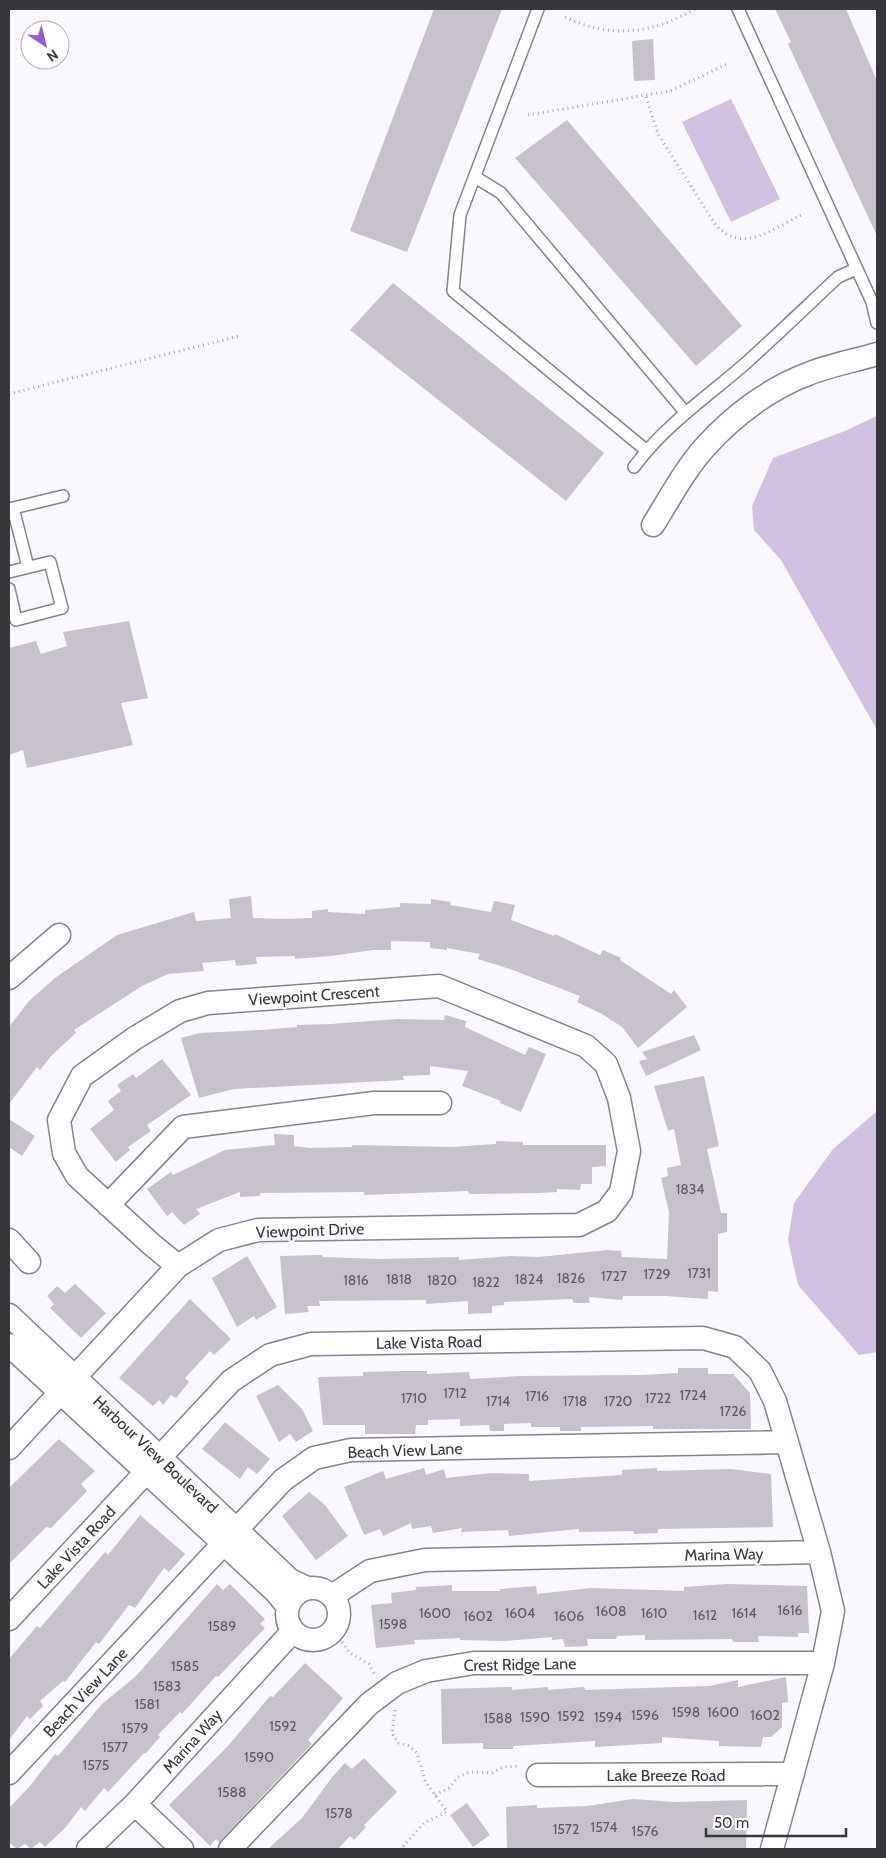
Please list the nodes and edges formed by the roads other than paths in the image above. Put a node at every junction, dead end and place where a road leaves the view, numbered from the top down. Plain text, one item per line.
1 (538, 9) edge
2 (738, 9) edge
3 (475, 177) junction
4 (856, 269) junction
5 (877, 323) edge
6 (877, 354) edge
7 (686, 412) junction
8 (646, 451) junction
9 (634, 467) dead end
10 (62, 496) dead end
11 (11, 508) edge
12 (653, 525) dead end
13 (28, 568) junction
14 (9, 572) edge
15 (9, 589) edge
16 (59, 935) dead end
17 (9, 978) edge
18 (440, 1103) dead end
19 (108, 1205) junction
20 (579, 1225) joint
21 (9, 1240) edge
22 (29, 1262) dead end
23 (178, 1266) junction
24 (9, 1315) edge
25 (9, 1345) edge
26 (68, 1385) junction
27 (787, 1442) junction
28 (9, 1448) edge
29 (153, 1464) junction
30 (230, 1537) junction
31 (819, 1552) junction
32 (307, 1588) junction
33 (332, 1596) junction
34 (288, 1607) junction
35 (9, 1619) edge
36 (293, 1631) junction
37 (822, 1663) junction
38 (9, 1774) edge
39 (793, 1774) junction
40 (538, 1775) road end
41 (135, 1804) junction
42 (88, 1849) edge
43 (182, 1849) edge
44 (230, 1849) edge
45 (772, 1849) edge

1 - 3 lane
2 - 4 lane
3 - 7 lane
3 - 8 lane
4 - 5 lane
4 - 7 lane
6 - 12 street
7 - 8 lane
8 - 9 lane
10 - 11 lane
11 - 13 lane
13 - 14 lane
13 - 15 lane
16 - 17 street
18 - 19 street
19 - 20 street, Viewpoint Crescent
19 - 23 street, Viewpoint Crescent
20 - 23 street, Viewpoint Drive
21 - 22 street
23 - 26 street, Viewpoint Drive
24 - 26 street, Harbour View Boulevard
25 - 26 street, Harbour View Boulevard
26 - 28 street, Viewpoint Drive
26 - 29 street, Harbour View Boulevard
27 - 29 street, Lake Vista Road
27 - 30 street, Beach View Lane
27 - 31 street, Lake Vista Road
29 - 30 street, Harbour View Boulevard
29 - 35 street, Lake Vista Road
30 - 32 street, Harbour View Boulevard
30 - 34 street, Harbour View Boulevard
30 - 38 street, Beach View Lane
31 - 33 street, Marina Way
31 - 37 street
32 - 33 street
32 - 34 street
33 - 36 street
34 - 36 street
36 - 41 street, Marina Way
37 - 39 street
37 - 44 street, Crest Ridge Lane
39 - 40 street, Lake Breeze Road
39 - 45 street
41 - 42 street, Marina Way
41 - 43 street

